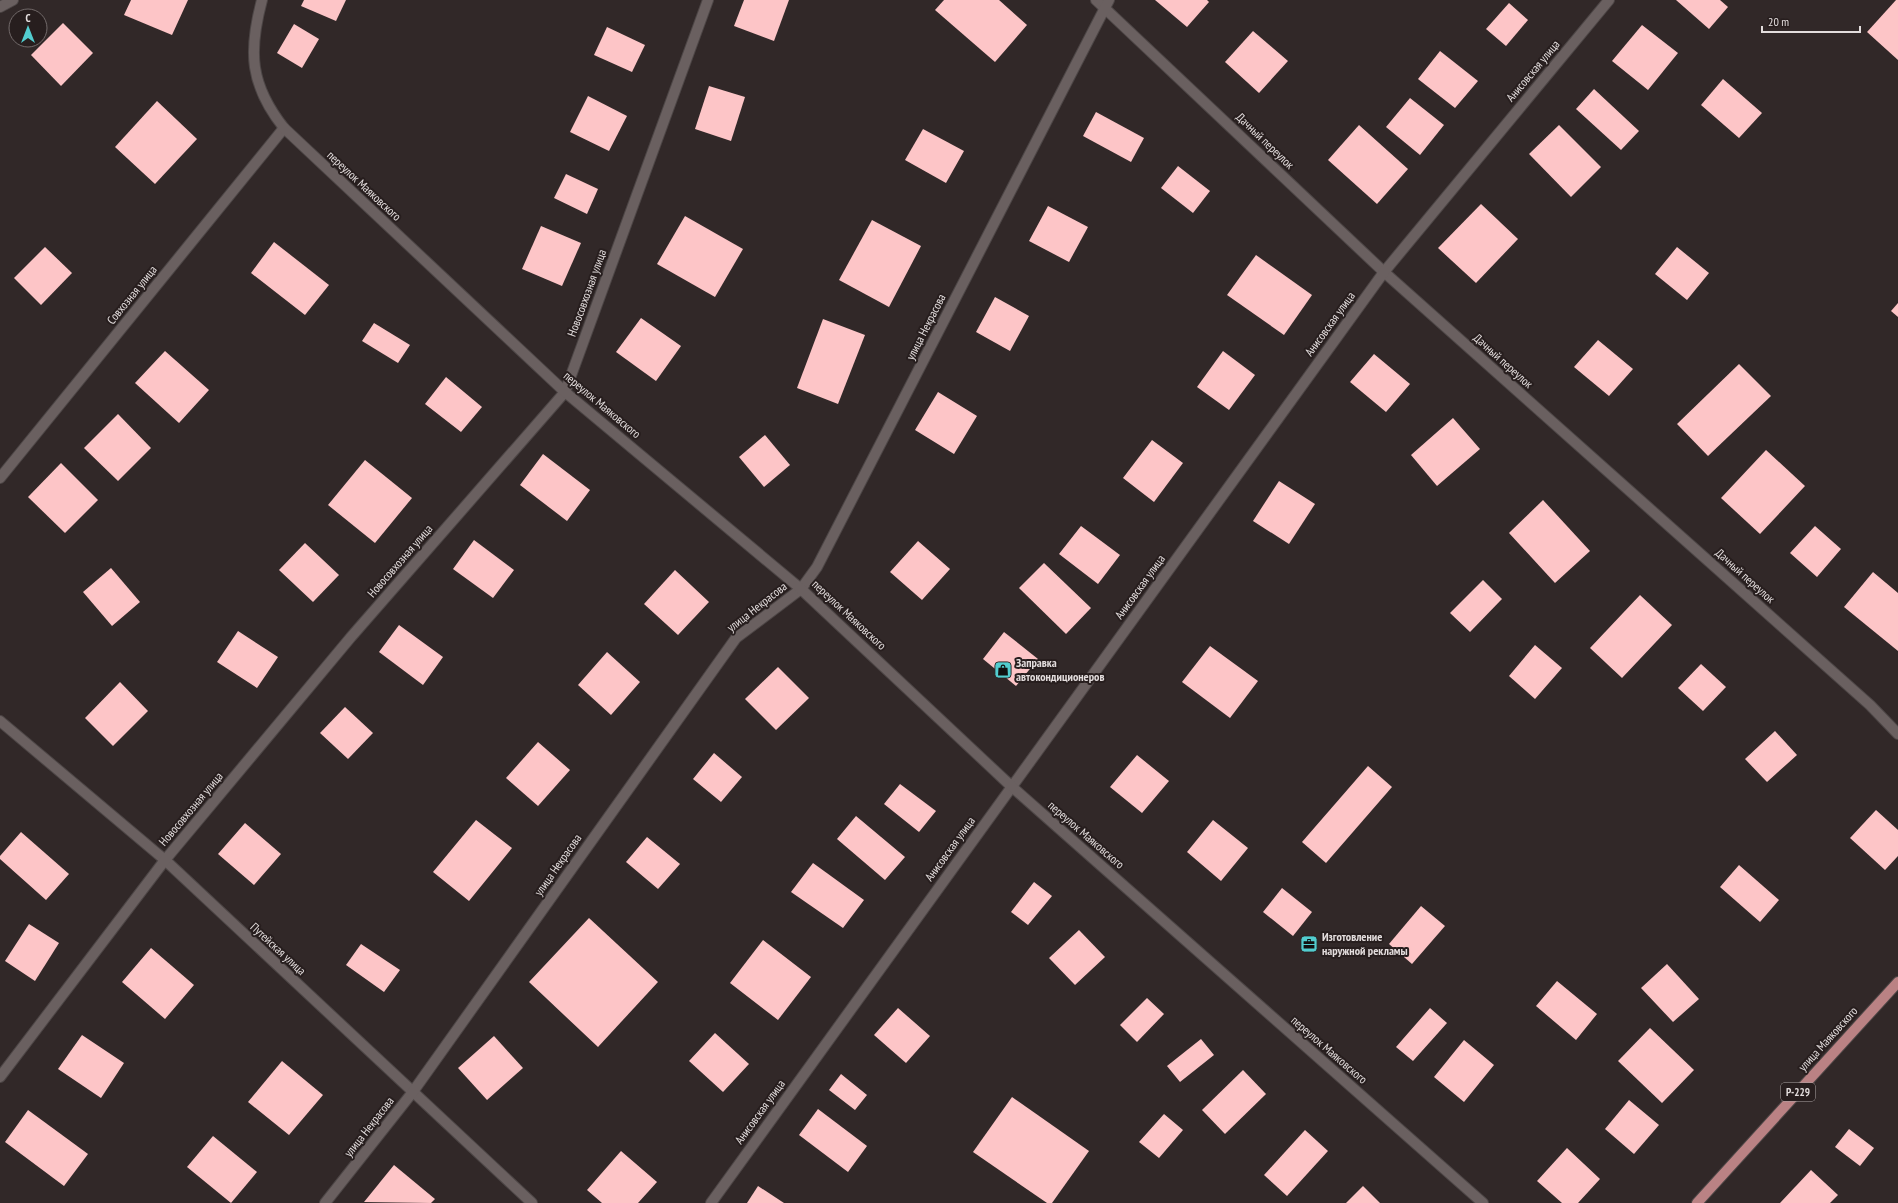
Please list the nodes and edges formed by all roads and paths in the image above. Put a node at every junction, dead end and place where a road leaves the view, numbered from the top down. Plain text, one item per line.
1 (13, 0) edge
2 (262, 0) edge
3 (708, 0) edge
4 (1096, 0) edge
5 (1609, 0) edge
6 (1107, 4) edge
7 (0, 7) edge
8 (284, 128) junction
9 (1384, 272) junction
10 (565, 392) junction
11 (0, 478) edge
12 (801, 589) junction
13 (0, 721) edge
14 (1898, 734) edge
15 (1011, 786) junction
16 (165, 860) junction
17 (1898, 982) edge
18 (0, 1077) edge
19 (412, 1093) junction
20 (325, 1203) edge
21 (532, 1203) edge
22 (710, 1203) edge
23 (1483, 1203) edge
24 (1697, 1203) edge

1 - 7 street
2 - 8 street, переулок Маяковского
3 - 10 street, Новосовхозная улица
4 - 6 street, Дачный переулок
5 - 9 street, Анисовская улица
6 - 9 street, Дачный переулок
6 - 12 street, улица Некрасова
8 - 10 street, переулок Маяковского
8 - 11 street, Совхозная улица
9 - 14 street, Дачный переулок
9 - 15 street, Анисовская улица
10 - 12 street, переулок Маяковского
10 - 16 street, Новосовхозная улица
12 - 15 street, переулок Маяковского
12 - 19 street, улица Некрасова
13 - 16 street, Путейская улица
15 - 22 street, Анисовская улица
15 - 23 street, переулок Маяковского
16 - 18 street, Новосовхозная улица
16 - 19 street, Путейская улица
17 - 24 main road, улица Маяковского / Р-229
19 - 20 street, улица Некрасова
19 - 21 street, Путейская улица

